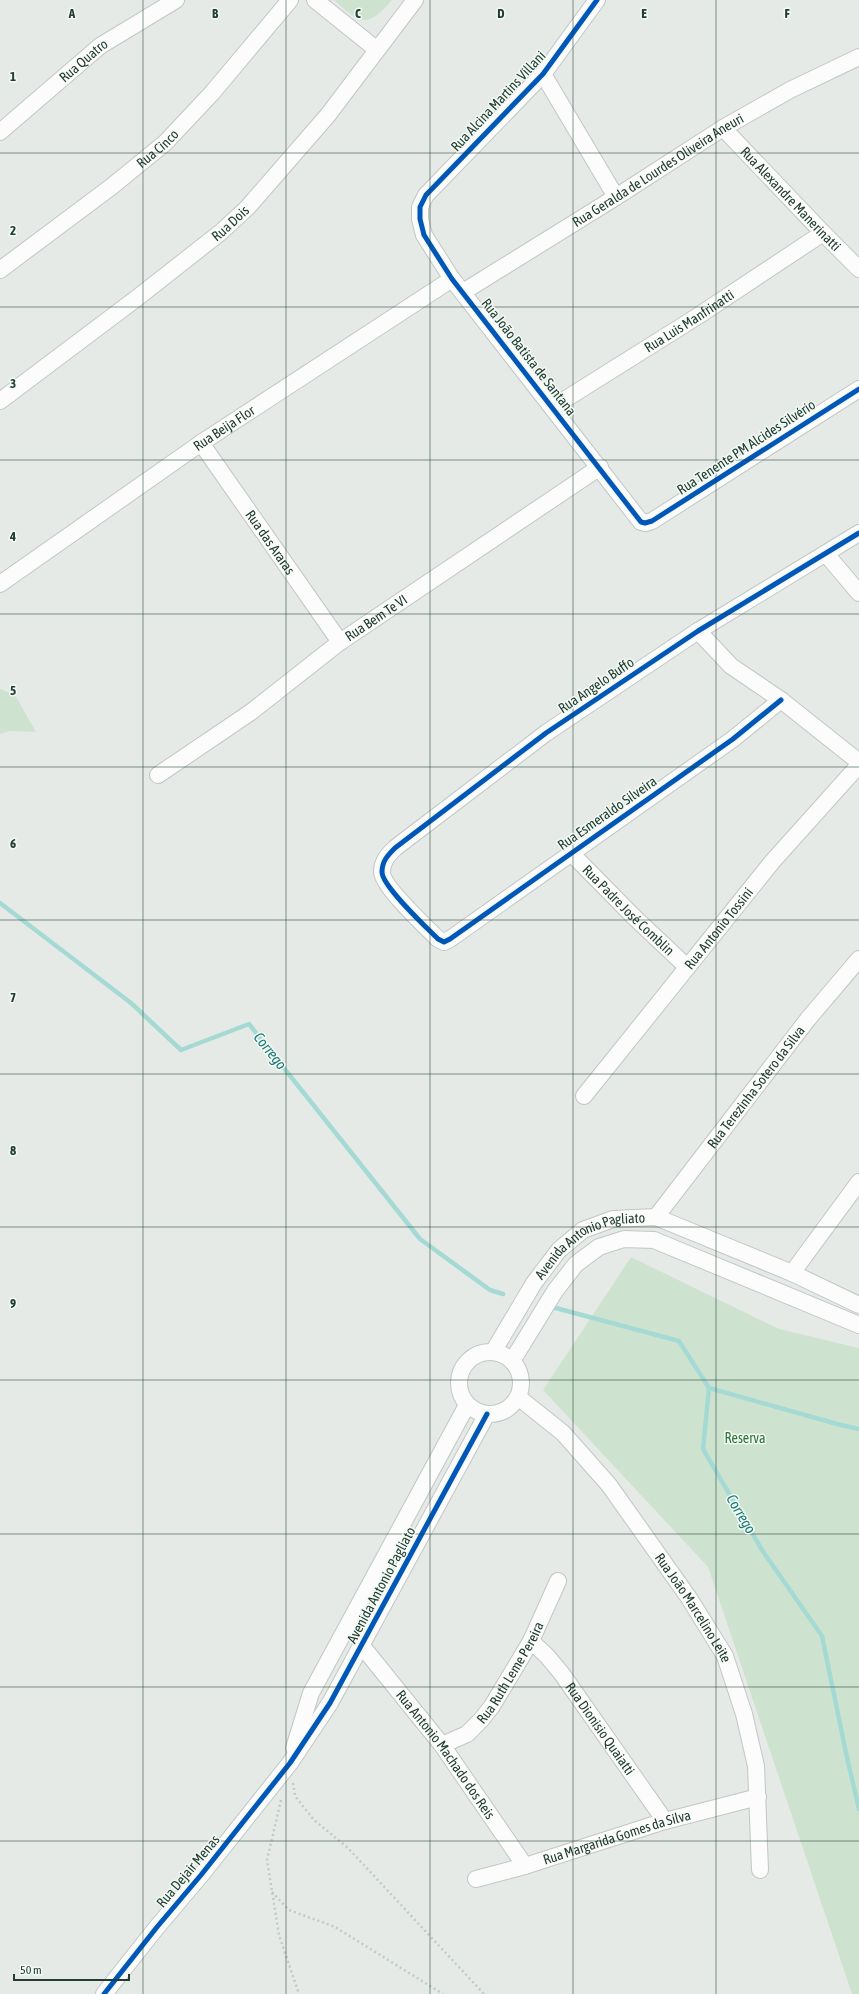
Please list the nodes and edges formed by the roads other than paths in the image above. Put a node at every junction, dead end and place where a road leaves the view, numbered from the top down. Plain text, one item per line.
1 (176, 0) edge
2 (290, 0) edge
3 (315, 0) edge
4 (415, 0) edge
5 (597, 0) edge
6 (376, 49) junction
7 (859, 57) edge
8 (543, 74) junction
9 (723, 128) junction
10 (0, 132) edge
11 (426, 195) joint
12 (616, 197) junction
13 (823, 234) junction
14 (859, 269) edge
15 (0, 270) edge
16 (452, 279) junction
17 (463, 292) junction
18 (859, 389) edge
19 (0, 401) edge
20 (553, 407) junction
21 (201, 443) junction
22 (600, 467) junction
23 (645, 523) joint
24 (859, 533) edge
25 (826, 554) junction
26 (0, 584) edge
27 (859, 593) edge
28 (698, 631) junction
29 (340, 642) junction
30 (781, 700) junction
31 (859, 762) edge
32 (859, 765) edge
33 (158, 775) dead end
34 (571, 853) junction
35 (444, 942) joint
36 (859, 959) edge
37 (687, 967) junction
38 (584, 1096) dead end
39 (859, 1182) edge
40 (656, 1217) junction
41 (792, 1273) junction
42 (859, 1305) edge
43 (859, 1325) edge
44 (493, 1352) junction
45 (512, 1361) junction
46 (518, 1397) junction
47 (467, 1405) junction
48 (487, 1414) junction
49 (558, 1581) dead end
50 (531, 1641) junction
51 (362, 1646) junction
52 (442, 1745) junction
53 (290, 1763) junction
54 (758, 1797) junction
55 (665, 1821) junction
56 (525, 1866) junction
57 (760, 1870) dead end
58 (476, 1879) dead end
59 (104, 1994) edge

1 - 10 street, Rua Quatro
2 - 15 street, Rua Cinco
3 - 6 street
4 - 6 street, Rua Dois
5 - 8 street, Rua Alcina Martins Villani
6 - 19 street, Rua Dois
7 - 9 street, Rua Geralda de Lourdes Oliveira Aneuri
8 - 11 street, Rua Alcina Martins Villani
8 - 12 street
9 - 12 street, Rua Geralda de Lourdes Oliveira Aneuri
9 - 13 street, Rua Alexandre Manerinatti
11 - 16 street, Rua João Batista de Santana
12 - 17 street, Rua Geralda de Lourdes Oliveira Aneuri
13 - 14 street, Rua Alexandre Manerinatti
13 - 20 street, Rua Luis Manfrinatti
16 - 17 street, Rua João Batista de Santana
16 - 21 street, Rua Beija Flor
17 - 20 street, Rua João Batista de Santana
18 - 23 street, Rua Tenente PM Alcides Silvério
20 - 22 street, Rua João Batista de Santana
21 - 26 street, Rua Beija Flor
21 - 29 street, Rua das Araras
22 - 23 street, Rua João Batista de Santana
22 - 29 street, Rua Bem Te VI
24 - 25 street, Rua Angelo Buffo
25 - 27 street
25 - 28 street, Rua Angelo Buffo
28 - 30 street
28 - 35 street, Rua Angelo Buffo
29 - 33 street, Rua Bem Te VI
30 - 31 street
30 - 34 street, Rua Esmeraldo Silveira
32 - 37 street, Rua Antonio Tossini
34 - 35 street, Rua Esmeraldo Silveira
34 - 37 street, Rua Padre José Comblin
36 - 40 street, Rua Terezinha Sotero da Silva
37 - 38 street, Rua Antonio Tossini
39 - 41 street
40 - 41 street, Avenida Antonio Pagliato
40 - 44 street, Avenida Antonio Pagliato
41 - 42 street, Avenida Antonio Pagliato
43 - 45 street, Avenida Antonio Pagliato
44 - 45 street
44 - 47 street
45 - 46 street
46 - 48 street
46 - 54 street, Rua João Marcelino Leite
47 - 48 street
47 - 53 street, Avenida Antonio Pagliato
48 - 51 street, Avenida Antonio Pagliato
49 - 50 street, Rua Ruth Leme Pereira
50 - 52 street, Rua Ruth Leme Pereira
50 - 55 street, Rua Dionisio Quaiatti
51 - 52 street, Rua Antonio Machado dos Reis
51 - 53 street, Avenida Antonio Pagliato
52 - 56 street, Rua Antonio Machado dos Reis
53 - 59 street, Rua Dejair Menas
54 - 55 street, Rua Margarida Gomes da Silva
54 - 57 street, Rua João Marcelino Leite
55 - 56 street, Rua Margarida Gomes da Silva
56 - 58 street, Rua Margarida Gomes da Silva

